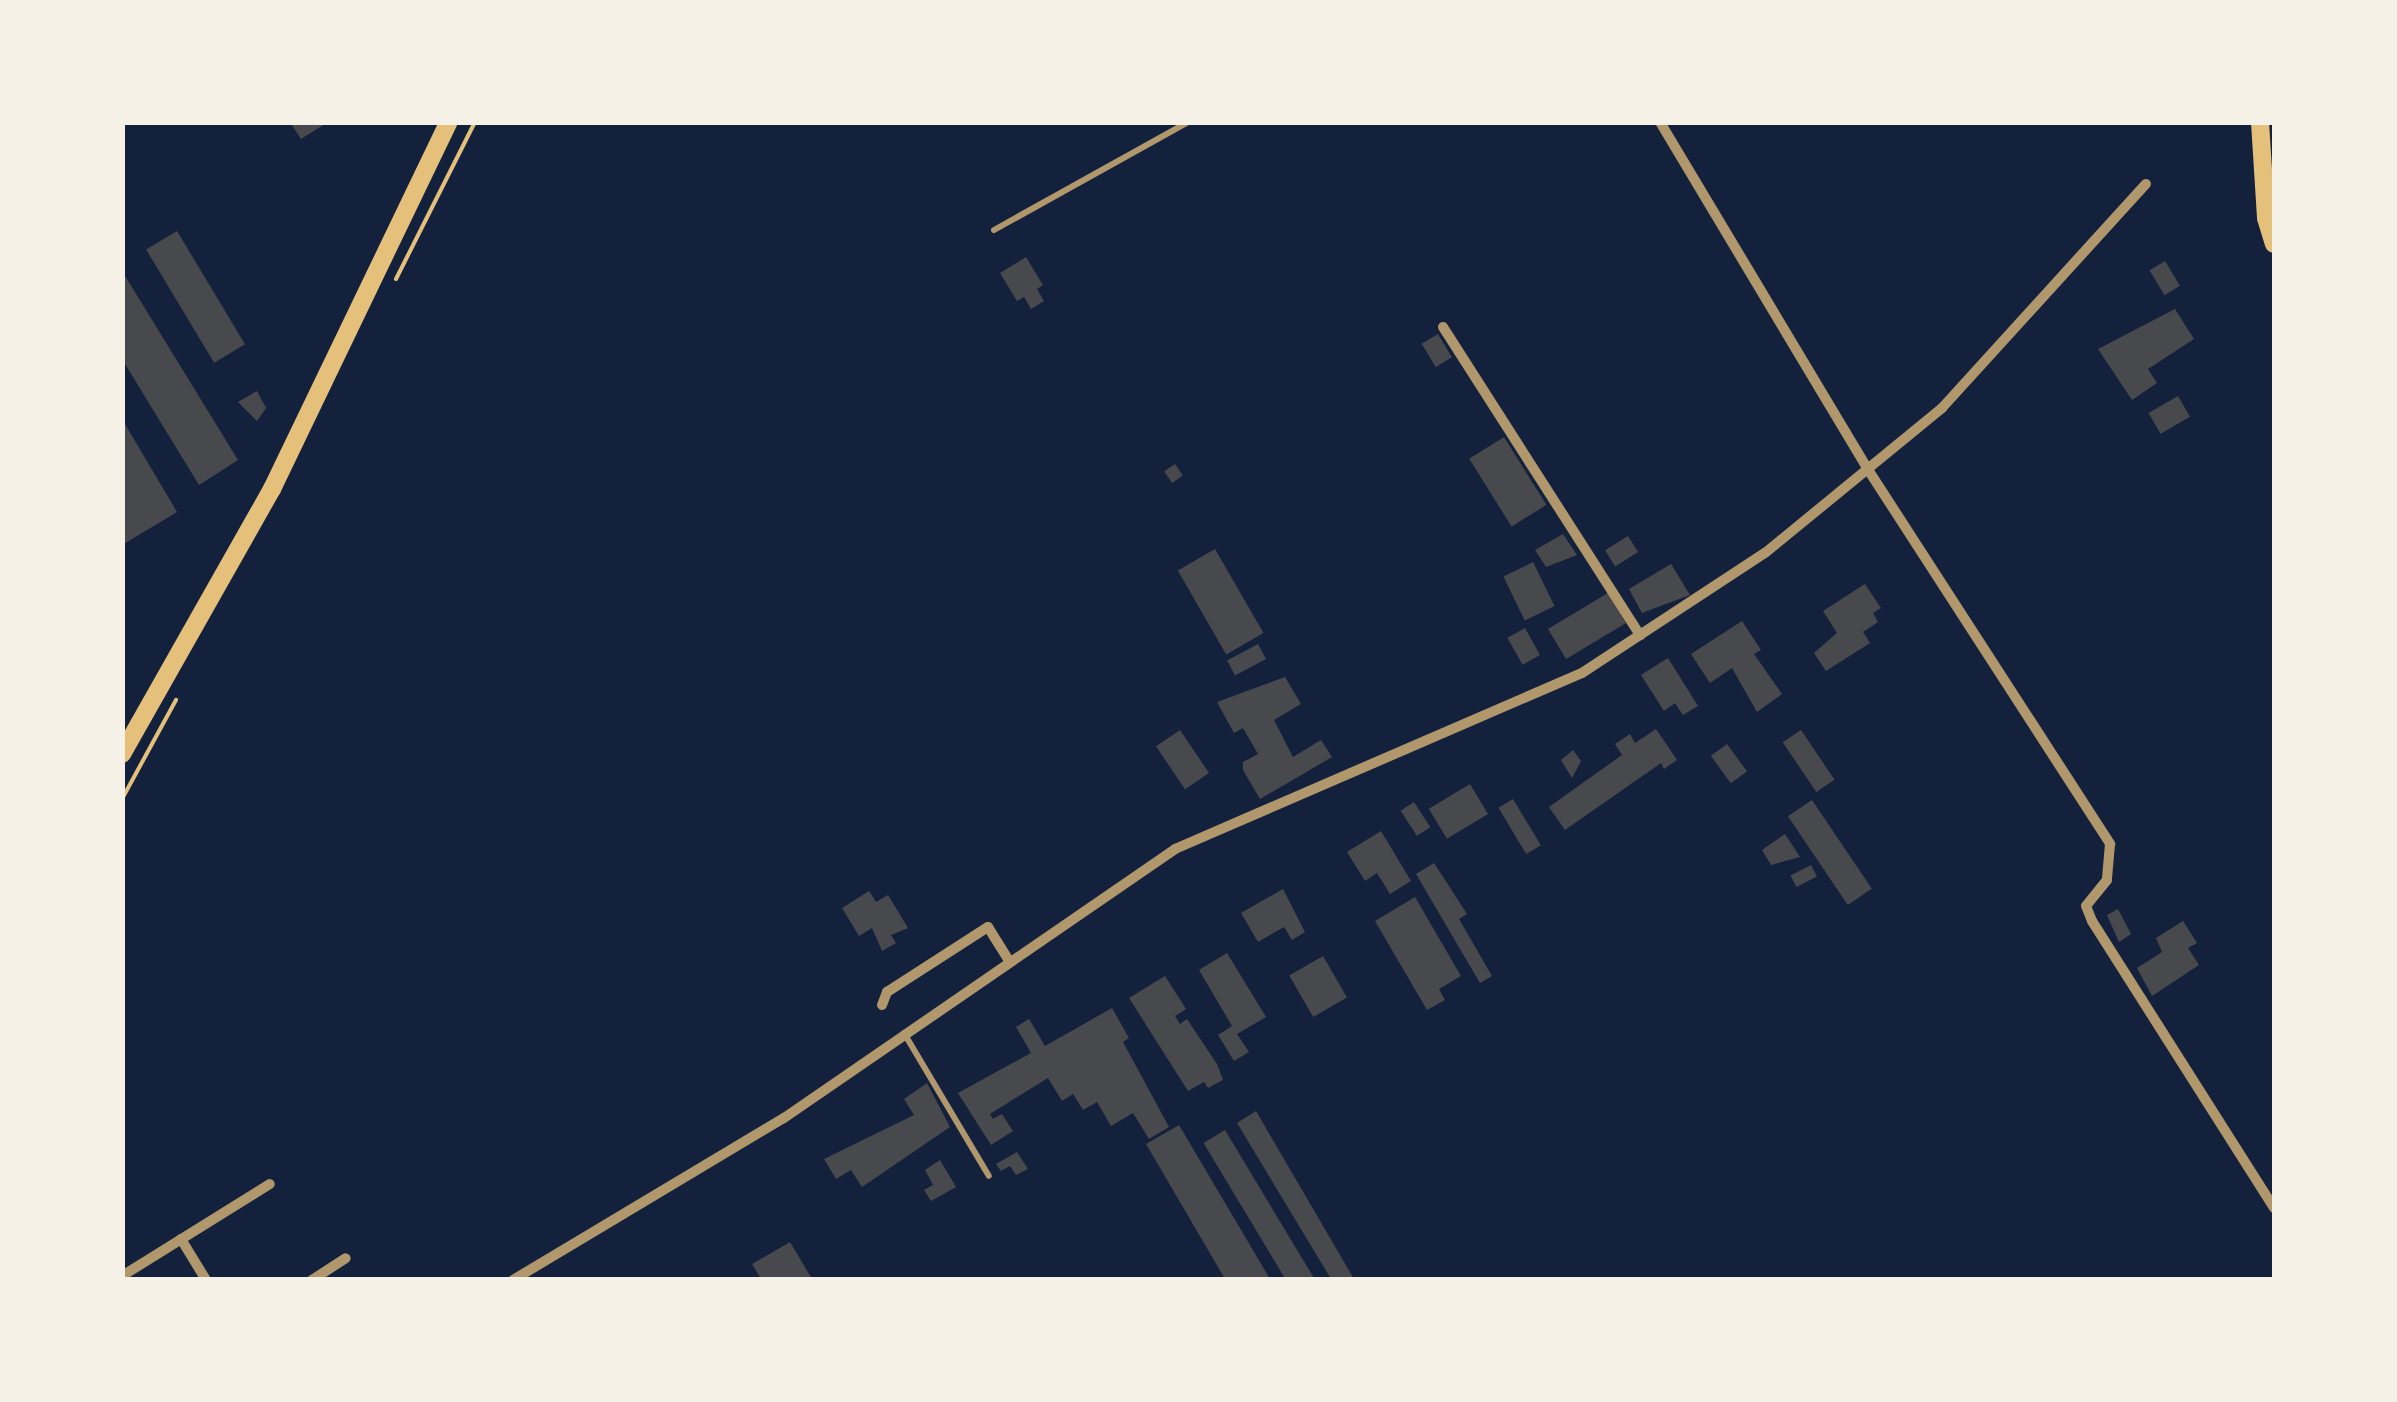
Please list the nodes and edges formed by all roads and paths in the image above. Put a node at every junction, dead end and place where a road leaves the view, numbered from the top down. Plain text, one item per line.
1 (449, 122) edge
2 (1188, 122) edge
3 (1660, 122) edge
4 (2260, 122) edge
5 (2146, 184) dead end
6 (994, 230) dead end
7 (2274, 244) edge
8 (1444, 327) dead end
9 (1867, 468) junction
10 (1640, 635) junction
11 (124, 749) edge
12 (1010, 960) junction
13 (882, 1006) dead end
14 (903, 1032) junction
15 (989, 1176) dead end
16 (270, 1184) dead end
17 (2274, 1208) edge
18 (181, 1239) junction
19 (346, 1258) dead end
20 (122, 1276) edge
21 (206, 1280) edge
22 (312, 1280) edge
23 (513, 1280) edge

1 - 11 main road
2 - 6 lane
3 - 9 street
4 - 7 main road
5 - 9 street
8 - 10 street
9 - 10 street
9 - 17 street
10 - 12 street
12 - 13 street
12 - 14 street
14 - 15 lane
14 - 23 street
16 - 18 street
18 - 20 street
18 - 21 street
19 - 22 street

